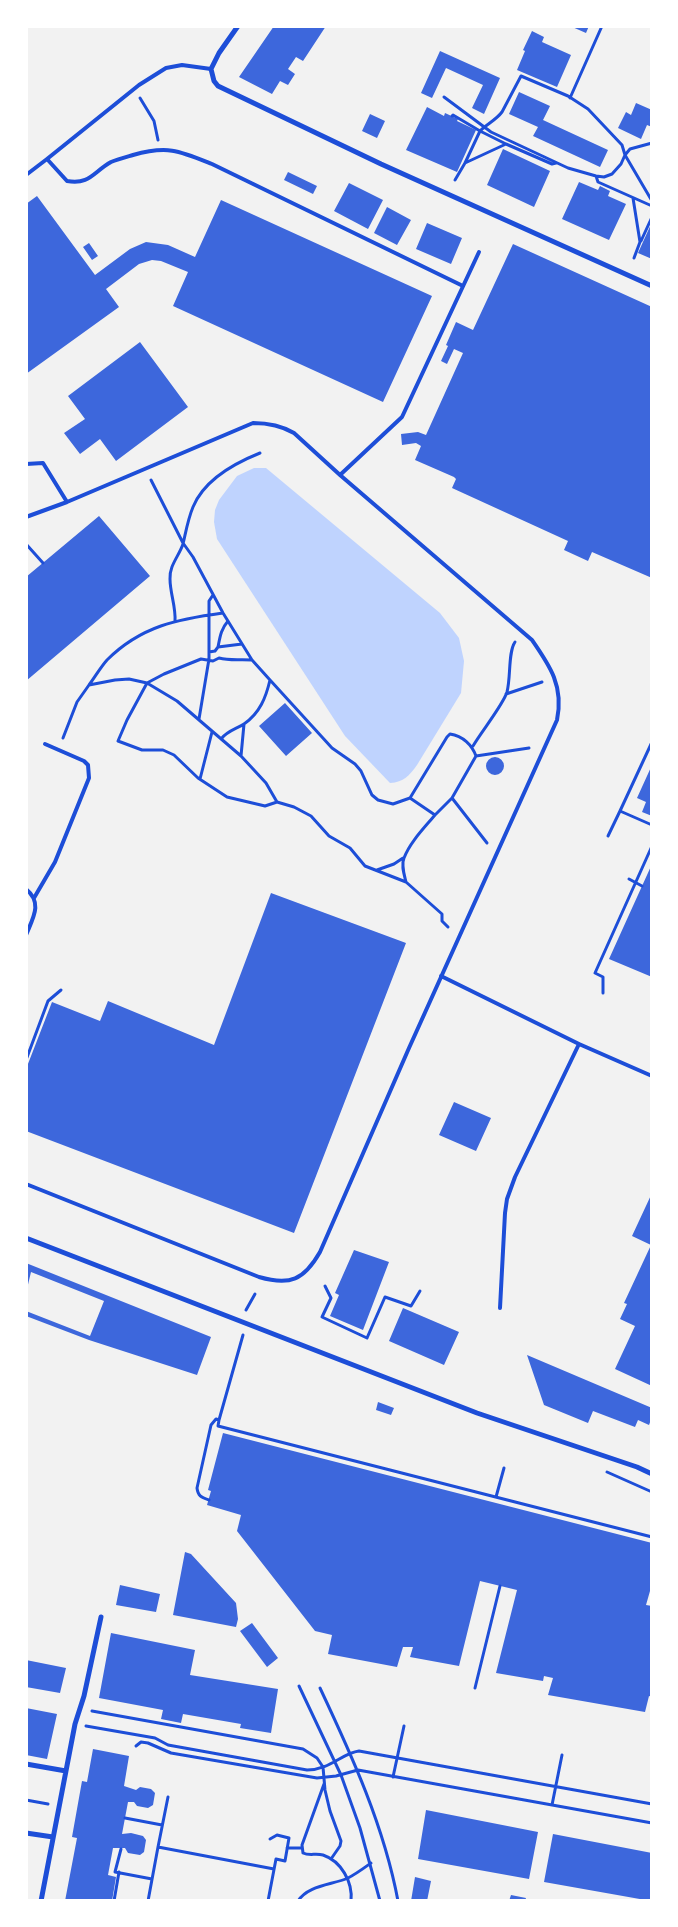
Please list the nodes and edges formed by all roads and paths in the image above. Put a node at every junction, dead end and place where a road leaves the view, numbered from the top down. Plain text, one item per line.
1 (238, 26) edge
2 (602, 26) edge
3 (211, 69) junction
4 (135, 88) junction
5 (444, 97) dead end
6 (570, 98) junction
7 (452, 116) dead end
8 (484, 127) junction
9 (480, 131) junction
10 (652, 143) edge
11 (506, 144) junction
12 (157, 149) junction
13 (625, 155) junction
14 (47, 159) junction
15 (465, 163) junction
16 (557, 163) junction
17 (26, 175) edge
18 (596, 176) junction
19 (455, 180) dead end
20 (632, 197) junction
21 (652, 201) edge
22 (652, 206) edge
23 (652, 217) edge
24 (640, 242) junction
25 (479, 252) dead end
26 (634, 258) dead end
27 (463, 286) junction
28 (652, 286) edge
29 (260, 453) dead end
30 (26, 464) edge
31 (146, 469) junction
32 (340, 476) junction
33 (67, 502) junction
34 (26, 517) edge
35 (183, 543) junction
36 (26, 544) edge
37 (43, 562) dead end
38 (213, 594) junction
39 (223, 613) junction
40 (210, 615) junction
41 (175, 621) junction
42 (228, 621) junction
43 (515, 641) dead end
44 (242, 644) junction
45 (216, 649) junction
46 (209, 652) junction
47 (219, 658) junction
48 (209, 659) junction
49 (252, 660) junction
50 (270, 680) junction
51 (542, 682) dead end
52 (147, 684) junction
53 (89, 685) junction
54 (506, 694) junction
55 (199, 719) junction
56 (244, 724) junction
57 (212, 731) junction
58 (221, 739) junction
59 (652, 742) edge
60 (45, 744) dead end
61 (473, 746) junction
62 (529, 748) dead end
63 (58, 750) junction
64 (241, 756) junction
65 (476, 756) junction
66 (200, 779) junction
67 (410, 798) junction
68 (452, 798) junction
69 (277, 802) junction
70 (620, 811) junction
71 (435, 815) junction
72 (652, 825) edge
73 (608, 836) dead end
74 (486, 843) dead end
75 (652, 846) edge
76 (404, 858) junction
77 (377, 870) junction
78 (629, 879) dead end
79 (406, 882) junction
80 (636, 883) junction
81 (642, 886) dead end
82 (26, 889) edge
83 (34, 898) junction
84 (448, 927) dead end
85 (26, 935) edge
86 (441, 976) junction
87 (61, 990) dead end
88 (603, 993) dead end
89 (579, 1044) junction
90 (28, 1049) edge
91 (26, 1060) edge
92 (652, 1076) edge
93 (26, 1184) edge
94 (26, 1238) edge
95 (325, 1286) dead end
96 (420, 1291) dead end
97 (255, 1294) dead end
98 (252, 1299) dead end
99 (500, 1308) dead end
100 (246, 1324) junction
101 (219, 1420) junction
102 (504, 1468) dead end
103 (652, 1474) edge
104 (496, 1497) junction
105 (209, 1500) dead end
106 (652, 1536) edge
107 (500, 1586) dead end
108 (101, 1617) dead end
109 (299, 1686) dead end
110 (320, 1688) dead end
111 (475, 1688) dead end
112 (79, 1710) junction
113 (75, 1724) junction
114 (404, 1726) dead end
115 (136, 1746) dead end
116 (351, 1753) junction
117 (562, 1755) dead end
118 (398, 1758) junction
119 (335, 1763) junction
120 (26, 1764) edge
121 (323, 1767) junction
122 (358, 1770) junction
123 (66, 1771) junction
124 (341, 1774) junction
125 (393, 1776) junction
126 (324, 1778) junction
127 (324, 1782) junction
128 (556, 1787) junction
129 (168, 1797) dead end
130 (26, 1800) edge
131 (652, 1804) edge
132 (552, 1805) junction
133 (59, 1806) junction
134 (125, 1818) dead end
135 (652, 1823) edge
136 (162, 1825) junction
137 (26, 1833) edge
138 (53, 1837) junction
139 (270, 1839) dead end
140 (158, 1847) junction
141 (287, 1848) junction
142 (302, 1848) junction
143 (121, 1849) dead end
144 (331, 1859) junction
145 (372, 1863) junction
146 (274, 1869) junction
147 (119, 1872) junction
148 (348, 1878) junction
149 (152, 1879) junction
150 (41, 1901) edge
151 (114, 1901) edge
152 (148, 1901) edge
153 (268, 1901) edge
154 (298, 1901) edge
155 (351, 1901) edge
156 (380, 1901) edge
157 (398, 1901) edge

1 - 3 street
2 - 6 path
3 - 4 lane
3 - 28 street
4 - 12 path
4 - 14 lane
5 - 8 path
6 - 8 path
6 - 13 path
7 - 9 path
8 - 9 path
8 - 16 path
9 - 11 path
9 - 15 path
10 - 13 path
11 - 15 path
11 - 16 path
12 - 14 lane
12 - 27 lane
13 - 18 path
13 - 21 path
14 - 17 lane
15 - 19 path
16 - 18 path
18 - 20 path
20 - 22 path
20 - 24 path
23 - 24 path
24 - 26 path
25 - 27 lane
27 - 32 lane
29 - 35 path
30 - 33 lane
31 - 32 lane
31 - 33 lane
31 - 35 path
32 - 86 lane
33 - 34 lane
35 - 38 path
35 - 41 path
36 - 37 path
38 - 39 path
38 - 40 path
39 - 40 path
39 - 42 path
40 - 41 path
40 - 46 path
41 - 53 path
42 - 44 path
42 - 45 path
43 - 54 path
44 - 45 path
44 - 49 path
45 - 46 path
45 - 47 path
46 - 48 path
47 - 48 path
47 - 49 path
48 - 52 path
48 - 55 path
49 - 50 path
50 - 56 path
50 - 67 path
51 - 54 path
52 - 53 path
52 - 55 path
52 - 66 path
53 - 63 path
54 - 61 path
55 - 57 path
56 - 58 path
56 - 64 path
57 - 58 path
57 - 66 path
58 - 64 path
59 - 70 path
60 - 63 lane
61 - 65 path
61 - 67 path
62 - 65 path
63 - 83 lane
64 - 69 path
65 - 68 path
66 - 69 path
67 - 71 path
68 - 71 path
68 - 74 path
69 - 77 path
70 - 72 path
70 - 73 path
71 - 76 path
75 - 80 path
76 - 77 path
76 - 79 path
77 - 79 path
78 - 80 path
79 - 84 path
80 - 81 path
80 - 88 path
82 - 83 lane
83 - 85 lane
86 - 89 lane
86 - 93 lane
87 - 90 path
89 - 92 lane
89 - 99 lane
90 - 91 path
94 - 100 street
95 - 96 path
97 - 98 path
100 - 101 path
100 - 103 street
101 - 104 path
101 - 105 path
102 - 104 path
104 - 106 path
107 - 111 path
108 - 112 street
109 - 119 path
110 - 116 path
112 - 113 street
112 - 121 path
113 - 121 path
113 - 123 street
114 - 118 path
115 - 126 path
116 - 118 path
116 - 119 path
116 - 122 path
117 - 128 path
118 - 125 path
118 - 128 path
119 - 121 path
119 - 124 path
120 - 123 street
121 - 126 path
122 - 124 path
122 - 125 path
122 - 157 path
123 - 133 street
124 - 126 path
124 - 145 path
125 - 132 path
126 - 127 path
127 - 142 path
127 - 144 path
128 - 131 path
128 - 132 path
129 - 136 path
130 - 133 path
132 - 135 path
133 - 138 street
134 - 136 path
136 - 140 path
137 - 138 street
138 - 150 street
139 - 141 path
140 - 146 path
140 - 149 path
141 - 142 path
141 - 146 path
142 - 144 path
143 - 147 path
144 - 148 path
145 - 148 path
145 - 156 path
146 - 153 path
147 - 149 path
147 - 151 path
148 - 154 path
148 - 155 path
149 - 152 path

